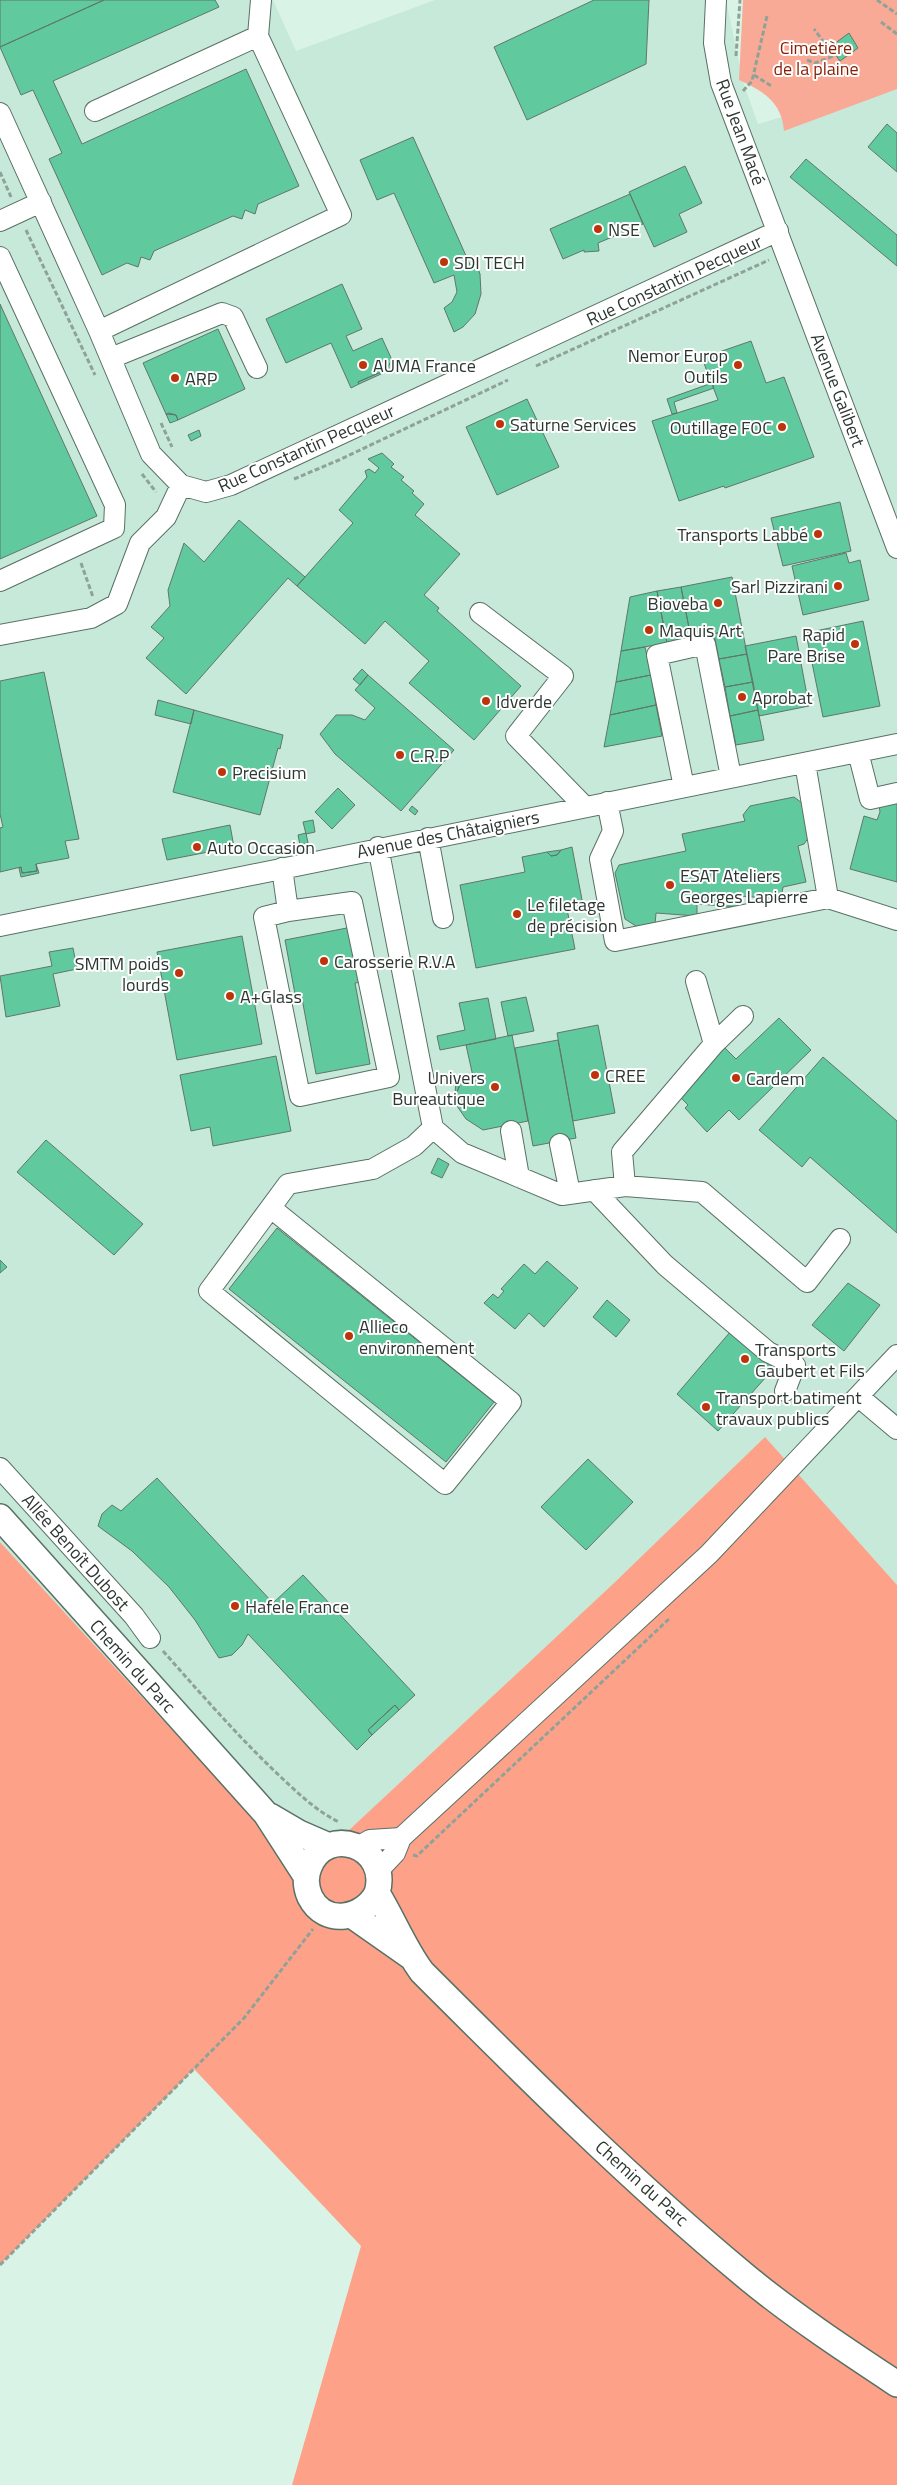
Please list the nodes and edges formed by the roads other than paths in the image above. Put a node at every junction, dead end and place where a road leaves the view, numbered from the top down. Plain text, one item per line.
1 (261, 0) edge
2 (716, 0) edge
3 (258, 36) junction
4 (95, 111) dead end
5 (0, 113) edge
6 (41, 202) junction
7 (0, 221) edge
8 (778, 231) junction
9 (0, 257) edge
10 (99, 331) junction
11 (111, 358) junction
12 (257, 368) dead end
13 (181, 485) junction
14 (897, 548) edge
15 (0, 581) edge
16 (480, 613) dead end
17 (0, 635) edge
18 (897, 744) edge
19 (858, 752) junction
20 (805, 763) junction
21 (731, 777) junction
22 (684, 787) junction
23 (897, 793) edge
24 (607, 802) junction
25 (585, 807) junction
26 (428, 838) junction
27 (378, 848) junction
28 (282, 868) junction
29 (828, 898) junction
30 (288, 911) junction
31 (443, 918) dead end
32 (897, 920) edge
33 (0, 926) edge
34 (696, 981) dead end
35 (742, 1016) dead end
36 (714, 1044) junction
37 (432, 1128) junction
38 (511, 1131) dead end
39 (560, 1144) dead end
40 (519, 1177) junction
41 (625, 1186) junction
42 (594, 1190) junction
43 (570, 1194) junction
44 (271, 1208) junction
45 (840, 1239) dead end
46 (895, 1360) edge
47 (785, 1391) dead end
48 (858, 1397) junction
49 (897, 1429) edge
50 (0, 1468) edge
51 (0, 1518) edge
52 (150, 1638) road end
53 (266, 1814) junction
54 (401, 1838) junction
55 (329, 1846) junction
56 (358, 1847) junction
57 (306, 1876) junction
58 (378, 1882) junction
59 (353, 1916) junction
60 (410, 1956) junction
61 (897, 2384) edge

1 - 3 street
2 - 8 street, Rue Jean Macé
3 - 4 street
3 - 10 street
5 - 6 street
6 - 7 street
6 - 10 street
8 - 13 street, Rue Constantin Pecqueur
8 - 14 street, Avenue Galibert
9 - 15 street
10 - 11 street
11 - 12 street
11 - 13 street
13 - 17 street
16 - 25 street
18 - 19 street, Avenue des Châtaigniers
19 - 20 street, Avenue des Châtaigniers
19 - 23 street
20 - 21 street, Avenue des Châtaigniers
20 - 29 street
21 - 22 street, Avenue des Châtaigniers
21 - 22 street
22 - 24 street, Avenue des Châtaigniers
24 - 25 street, Avenue des Châtaigniers
24 - 29 street
25 - 26 street, Avenue des Châtaigniers
26 - 27 street, Avenue des Châtaigniers
26 - 31 street
27 - 28 street, Avenue des Châtaigniers
27 - 37 street
28 - 30 street
28 - 33 street, Avenue des Châtaigniers
29 - 32 street
30 - 30 street
34 - 36 street
35 - 36 street
36 - 41 street
37 - 40 street
37 - 44 street
38 - 40 street
39 - 43 street
40 - 43 street
41 - 42 street
41 - 45 street
42 - 43 street
42 - 47 street
44 - 44 street
46 - 48 street
48 - 49 street
48 - 54 street
50 - 52 street, Allée Benoît Dubost
51 - 53 main road, Chemin du Parc
53 - 55 main road
53 - 57 main road
54 - 56 street
54 - 58 street
55 - 56 main road
55 - 57 main road
56 - 58 main road
57 - 59 main road
58 - 59 main road
58 - 60 main road
59 - 60 main road
60 - 61 main road, Chemin du Parc

